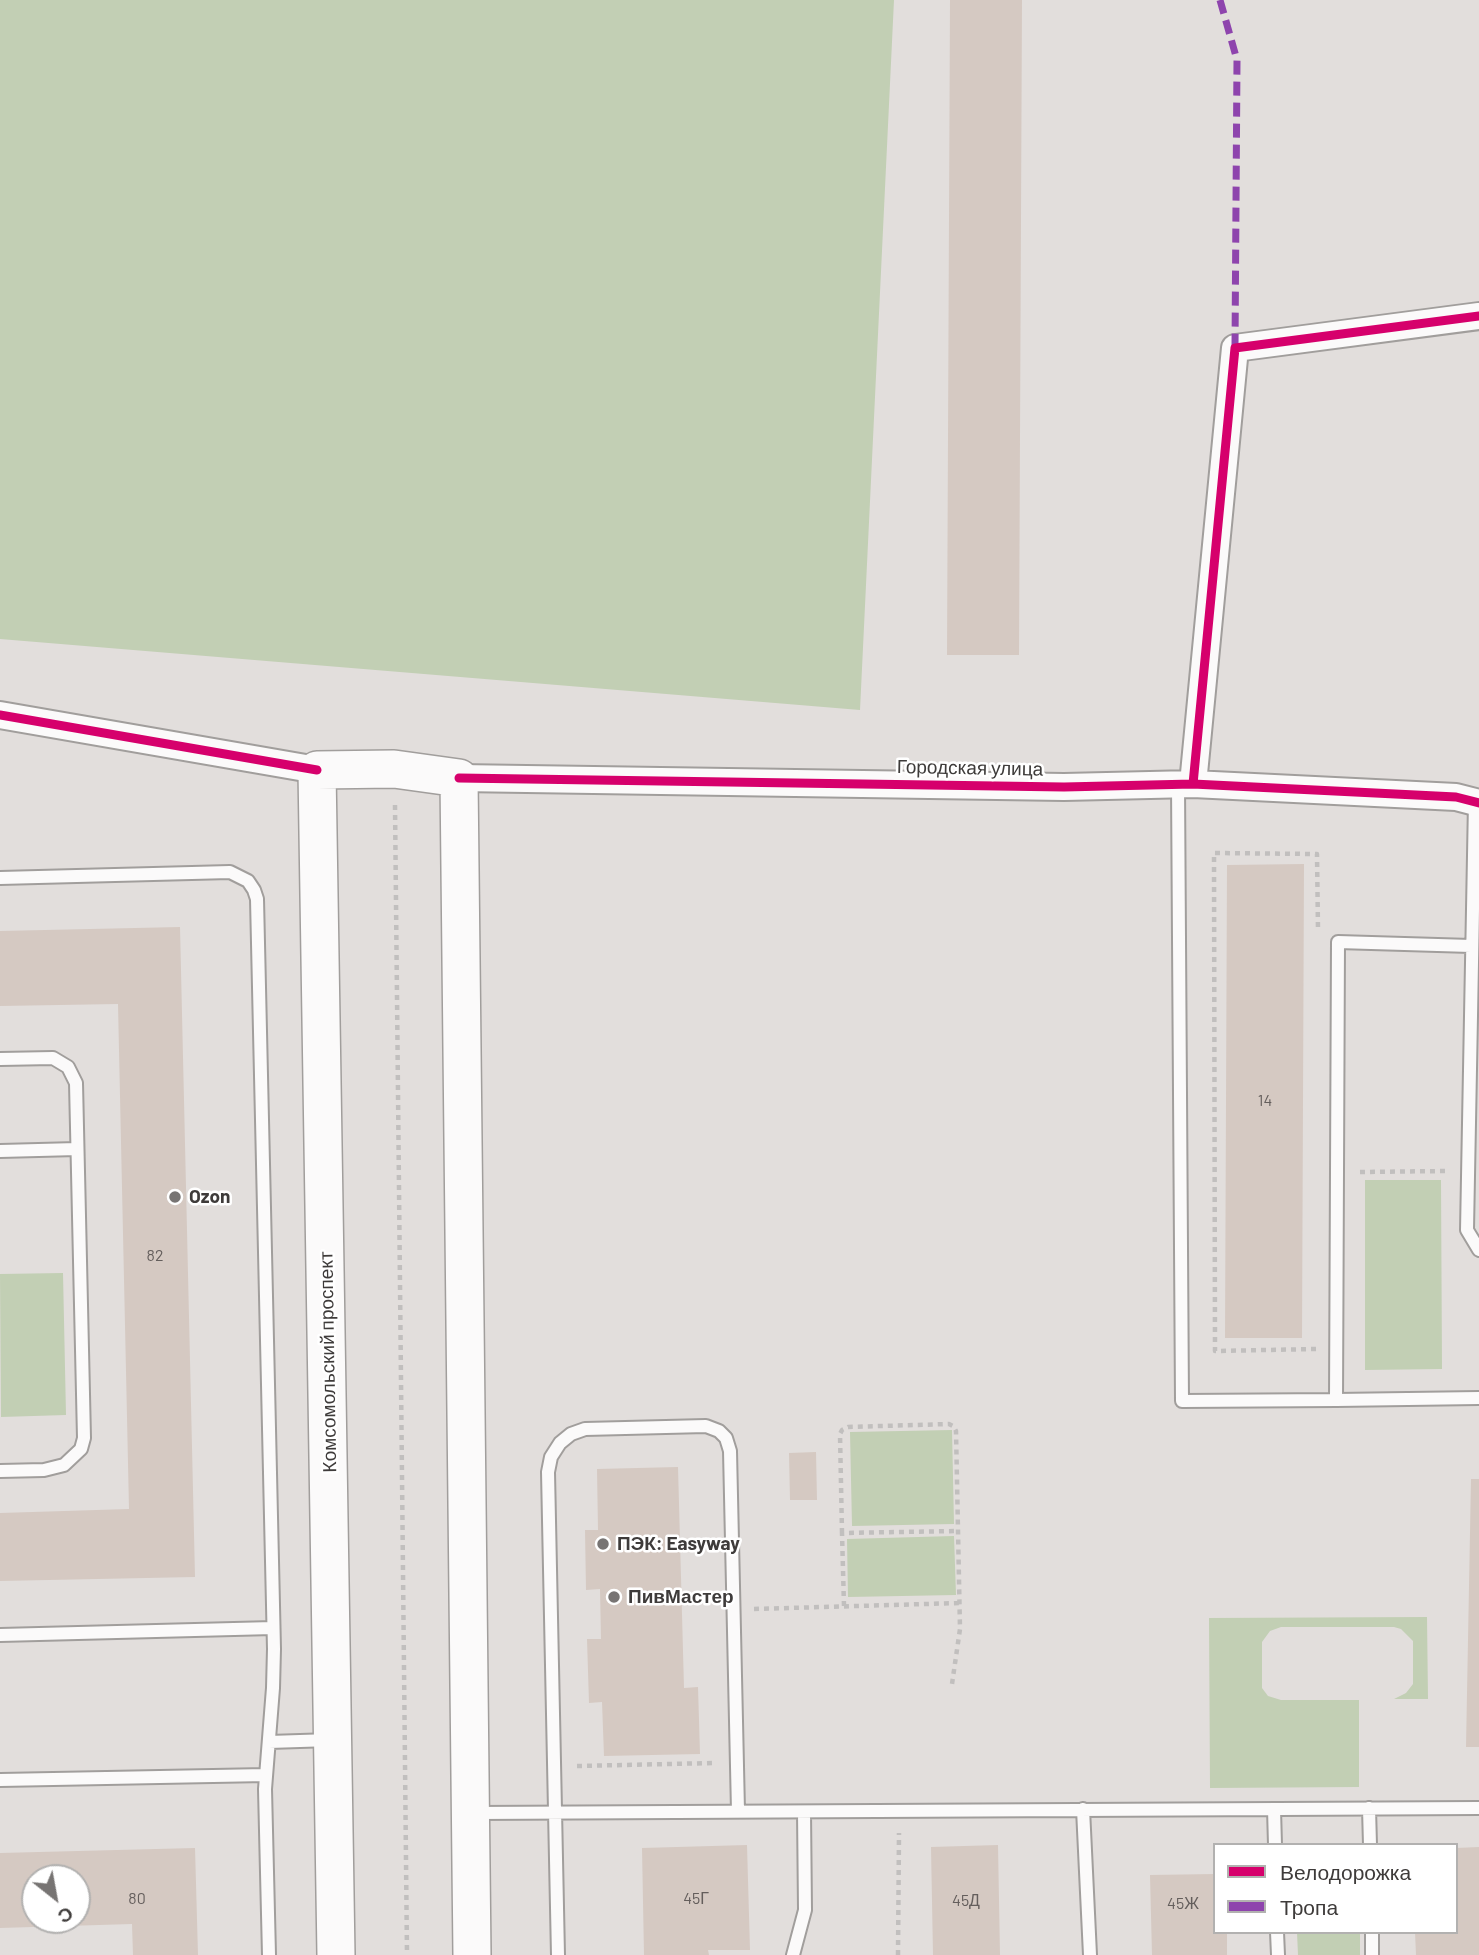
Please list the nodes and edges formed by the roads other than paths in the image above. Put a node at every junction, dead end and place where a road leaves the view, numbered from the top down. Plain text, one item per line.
1 (1479, 316) edge
2 (0, 715) edge
3 (317, 770) junction
4 (459, 778) junction
5 (1186, 784) junction
6 (1477, 802) edge
7 (0, 878) edge
8 (1474, 954) edge
9 (0, 1059) edge
10 (77, 1149) junction
11 (0, 1151) edge
12 (1473, 1230) edge
13 (1479, 1251) edge
14 (1479, 1398) edge
15 (1336, 1400) junction
16 (0, 1471) edge
17 (273, 1628) junction
18 (0, 1635) edge
19 (334, 1740) junction
20 (269, 1741) junction
21 (265, 1774) junction
22 (0, 1780) edge
23 (1369, 1808) junction
24 (1479, 1808) edge
25 (1083, 1809) junction
26 (1274, 1809) junction
27 (738, 1811) junction
28 (555, 1812) junction
29 (804, 1812) junction
30 (470, 1813) junction
31 (1275, 1843) edge
32 (1370, 1843) edge
33 (1277, 1934) edge
34 (1372, 1934) edge
35 (269, 1955) edge
36 (336, 1955) edge
37 (472, 1955) edge
38 (558, 1955) edge
39 (793, 1955) edge
40 (1090, 1955) edge
41 (1278, 1955) edge
42 (1372, 1955) edge

1 - 5 street
2 - 3 street
3 - 4 main road, Городская улица
3 - 19 main road, Комсомольский проспект
4 - 5 street, Городская улица
4 - 30 main road
5 - 6 street, Городская улица
5 - 15 lane
6 - 8 lane
7 - 17 lane
8 - 12 lane
8 - 15 lane
9 - 10 lane
10 - 11 lane
10 - 16 lane
12 - 13 lane
14 - 15 lane
17 - 18 lane
17 - 20 lane
19 - 20 lane
19 - 36 main road, Комсомольский проспект
20 - 21 lane
21 - 22 lane
21 - 35 lane
23 - 24 lane
23 - 26 lane
23 - 32 lane
25 - 26 lane
25 - 29 lane
25 - 40 lane
26 - 31 lane
27 - 28 lane
27 - 28 lane
27 - 29 lane
28 - 30 lane
28 - 38 lane
29 - 39 lane
30 - 37 main road
33 - 41 lane
34 - 42 lane

